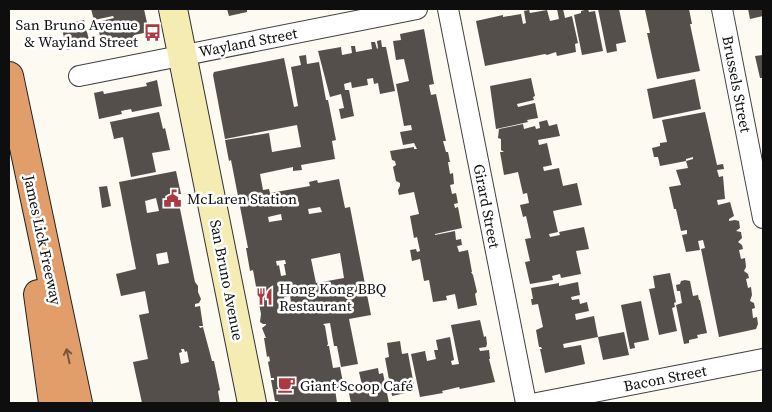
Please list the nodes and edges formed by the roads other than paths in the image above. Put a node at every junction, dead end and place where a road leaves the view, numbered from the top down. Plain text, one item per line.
1 (173, 9) edge
2 (417, 9) edge
3 (448, 9) edge
4 (722, 9) edge
5 (182, 55) junction
6 (79, 76) dead end
7 (10, 81) edge
8 (763, 218) edge
9 (763, 359) edge
10 (53, 403) edge
11 (78, 403) edge
12 (252, 403) edge
13 (526, 403) edge
14 (537, 403) edge

1 - 5 main road, San Bruno Avenue
2 - 5 street, Wayland Street
3 - 13 street, Girard Street
4 - 8 street, Brussels Street
5 - 6 street, Wayland Street
5 - 12 main road, San Bruno Avenue
7 - 10 highway
11 -> 7 highway, James Lick Freeway
9 - 14 street, Bacon Street

